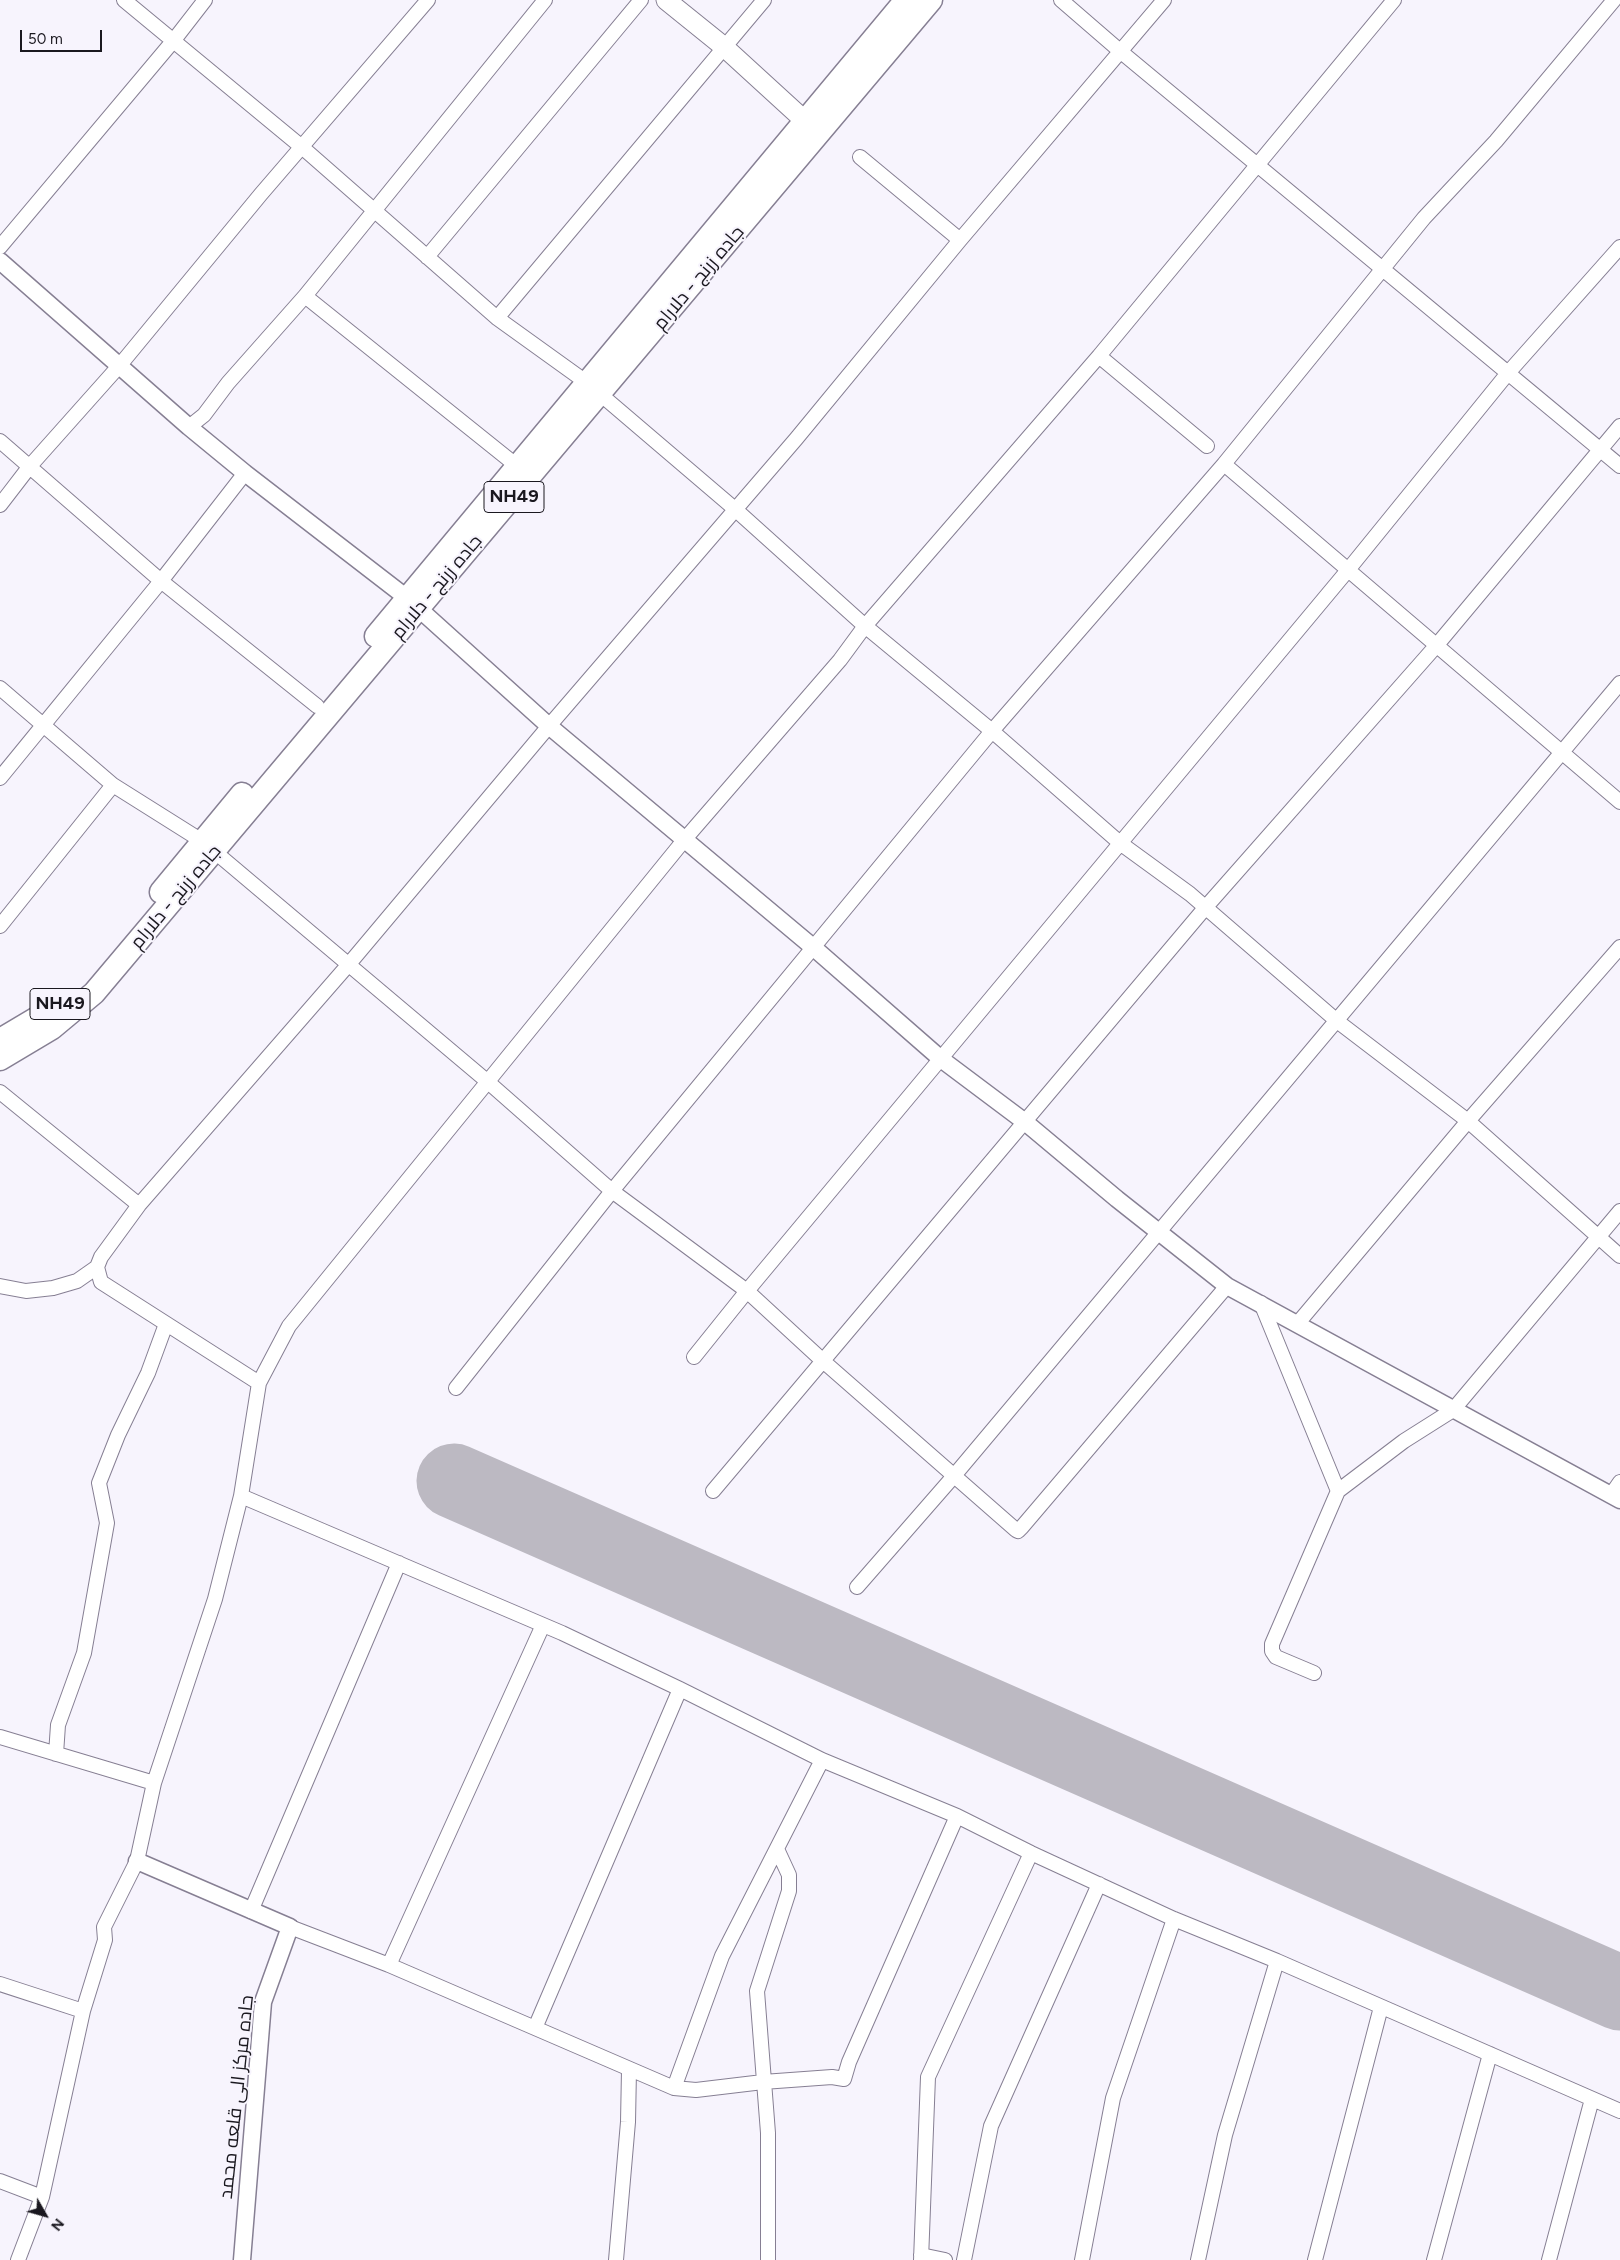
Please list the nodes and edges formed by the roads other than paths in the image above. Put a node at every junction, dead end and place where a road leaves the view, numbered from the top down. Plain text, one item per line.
1 (124, 0) edge
2 (205, 0) edge
3 (428, 0) edge
4 (545, 0) edge
5 (640, 0) edge
6 (666, 0) edge
7 (682, 0) edge
8 (764, 0) edge
9 (906, 0) edge
10 (931, 0) edge
11 (1061, 0) edge
12 (1164, 0) edge
13 (1394, 0) edge
14 (1617, 1) edge
15 (174, 40) junction
16 (726, 42) junction
17 (1120, 51) junction
18 (816, 123) junction
19 (303, 148) junction
20 (860, 157) dead end
21 (1257, 165) junction
22 (374, 210) junction
23 (960, 240) junction
24 (0, 247) edge
25 (1620, 247) edge
26 (427, 257) junction
27 (0, 261) edge
28 (1384, 268) junction
29 (306, 296) junction
30 (497, 318) junction
31 (1099, 356) junction
32 (120, 365) junction
33 (1508, 373) junction
34 (593, 389) junction
35 (1620, 426) edge
36 (189, 427) junction
37 (0, 441) edge
38 (1207, 446) dead end
39 (1601, 450) junction
40 (1224, 464) junction
41 (30, 466) junction
42 (517, 466) junction
43 (1620, 466) edge
44 (245, 473) junction
45 (0, 505) edge
46 (736, 510) junction
47 (1348, 570) junction
48 (161, 581) junction
49 (414, 603) junction
50 (865, 626) junction
51 (1436, 646) junction
52 (1620, 683) edge
53 (0, 688) edge
54 (317, 706) junction
55 (43, 723) junction
56 (549, 726) junction
57 (992, 731) junction
58 (1562, 753) junction
59 (0, 778) edge
60 (113, 785) junction
61 (1620, 802) edge
62 (685, 839) junction
63 (1120, 843) junction
64 (208, 847) junction
65 (1206, 908) junction
66 (0, 926) edge
67 (1620, 946) edge
68 (814, 948) junction
69 (349, 964) junction
70 (1337, 1021) junction
71 (0, 1040) edge
72 (0, 1059) edge
73 (941, 1059) junction
74 (488, 1082) junction
75 (1, 1096) edge
76 (1468, 1121) junction
77 (1025, 1122) junction
78 (612, 1191) junction
79 (139, 1205) junction
80 (1620, 1211) edge
81 (1159, 1233) junction
82 (1598, 1236) junction
83 (1620, 1256) edge
84 (97, 1267) junction
85 (0, 1286) edge
86 (1227, 1286) junction
87 (747, 1291) junction
88 (1261, 1303) junction
89 (1298, 1323) junction
90 (166, 1324) junction
91 (694, 1357) dead end
92 (823, 1361) junction
93 (259, 1383) junction
94 (456, 1388) dead end
95 (1452, 1410) junction
96 (953, 1476) junction
97 (713, 1491) dead end
98 (1338, 1491) junction
99 (1617, 1492) edge
100 (241, 1496) junction
101 (398, 1563) junction
102 (856, 1587) dead end
103 (543, 1625) junction
104 (1314, 1673) dead end
105 (680, 1689) junction
106 (1, 1739) edge
107 (56, 1754) junction
108 (822, 1760) junction
109 (154, 1783) junction
110 (957, 1816) junction
111 (777, 1849) junction
112 (1031, 1853) junction
113 (137, 1862) junction
114 (1099, 1884) junction
115 (251, 1911) junction
116 (1174, 1919) junction
117 (290, 1927) junction
118 (1277, 1961) junction
119 (390, 1965) junction
120 (0, 1984) edge
121 (1381, 2006) junction
122 (83, 2011) junction
123 (535, 2028) junction
124 (1490, 2054) junction
125 (629, 2070) junction
126 (764, 2082) junction
127 (674, 2088) junction
128 (1592, 2099) junction
129 (1620, 2111) edge
130 (0, 2181) edge
131 (42, 2197) junction
132 (921, 2258) edge
133 (18, 2260) edge
134 (242, 2260) edge
135 (616, 2260) edge
136 (768, 2260) edge
137 (945, 2260) edge
138 (964, 2260) edge
139 (1082, 2260) edge
140 (1198, 2260) edge
141 (1315, 2260) edge
142 (1434, 2260) edge
143 (1549, 2260) edge

1 - 15 street
2 - 15 street
3 - 19 street
4 - 22 street
5 - 26 street
6 - 16 main road
7 - 16 main road
8 - 16 street
9 - 18 highway, جاده زرنج - دلارام / NH49
10 - 18 highway, جاده زرنج - دلارام / NH49
11 - 17 street
12 - 17 street
13 - 21 street
14 - 28 street
15 - 19 street
15 - 24 street
16 - 18 main road
16 - 30 street
17 - 21 street
17 - 23 street
18 - 34 highway, جاده زرنج - دلارام / NH49
19 - 22 street
19 - 32 street
20 - 23 street
21 - 28 street
21 - 31 street
22 - 26 street
22 - 29 street
23 - 46 street
25 - 33 street
26 - 30 street
27 - 32 street
28 - 33 street
28 - 40 street
29 - 36 street
29 - 42 street
30 - 34 street
31 - 38 street
31 - 50 street
32 - 36 street
32 - 41 street
33 - 39 street
33 - 47 street
34 - 42 highway, جاده زرنج - دلارام / NH49
34 - 46 street
34 - 49 highway, جاده زرنج - دلارام / NH49
35 - 39 street
36 - 44 street
37 - 41 street
39 - 43 street
39 - 51 street
40 - 47 street
40 - 57 street
41 - 45 street
41 - 48 street
42 - 49 highway, جاده زرنج - دلارام / NH49
44 - 48 street
44 - 49 street
46 - 50 street
46 - 56 street
47 - 51 street
47 - 63 street
48 - 54 street
48 - 55 street
49 - 54 highway, جاده زرنج - دلارام / NH49
49 - 56 street
49 - 64 highway, جاده زرنج - دلارام / NH49
50 - 57 street
50 - 62 street
51 - 58 street
51 - 65 street
52 - 58 street
53 - 55 street
54 - 64 highway, جاده زرنج - دلارام / NH49
55 - 59 street
55 - 60 street
56 - 62 street
56 - 69 street
57 - 63 street
57 - 68 street
58 - 61 street
58 - 70 street
60 - 64 street
60 - 66 street
62 - 68 street
62 - 74 street
63 - 65 street
63 - 73 street
64 - 69 street
64 - 71 highway, جاده زرنج - دلارام / NH49
64 - 72 highway, جاده زرنج - دلارام / NH49
65 - 70 street
65 - 77 street
67 - 76 street
68 - 73 street
68 - 78 street
69 - 74 street
69 - 79 street
70 - 76 street
70 - 81 street
73 - 77 street
73 - 87 street
74 - 78 street
74 - 93 street
75 - 79 street
76 - 82 street
76 - 89 street
77 - 81 street
77 - 92 street
78 - 87 street
78 - 94 street
79 - 84 street
80 - 82 street
81 - 86 street
81 - 96 street
82 - 83 street
82 - 95 street
84 - 85 street
84 - 90 street
86 - 88 street
86 - 96 street
87 - 91 street
87 - 92 street
88 - 89 street
88 - 98 street
89 - 95 street
90 - 93 street
90 - 107 street
92 - 96 street
92 - 97 street
93 - 100 street
95 - 98 street
95 - 99 street
96 - 102 street
98 - 104 street
100 - 101 street
100 - 109 street
101 - 103 street
101 - 115 street
103 - 105 street
103 - 119 street
105 - 108 street
105 - 123 street
106 - 107 street
107 - 109 street
108 - 110 street
108 - 111 street
109 - 113 street
110 - 112 street
110 - 126 street
111 - 126 street
111 - 127 street
112 - 114 street
112 - 132 street
113 - 115 street
113 - 122 street
114 - 116 street
114 - 138 street
115 - 117 street
116 - 118 street
116 - 139 street
117 - 119 street
117 - 134 street, جاده مرکز الی قلعه محمد
118 - 121 street
118 - 140 street
119 - 123 street
120 - 122 street
121 - 124 street
121 - 141 street
122 - 131 street
123 - 125 street
124 - 128 street
124 - 142 street
125 - 127 street
125 - 135 street
126 - 127 street
126 - 136 street
128 - 129 street
128 - 143 street
130 - 131 street
131 - 133 street
132 - 137 street

